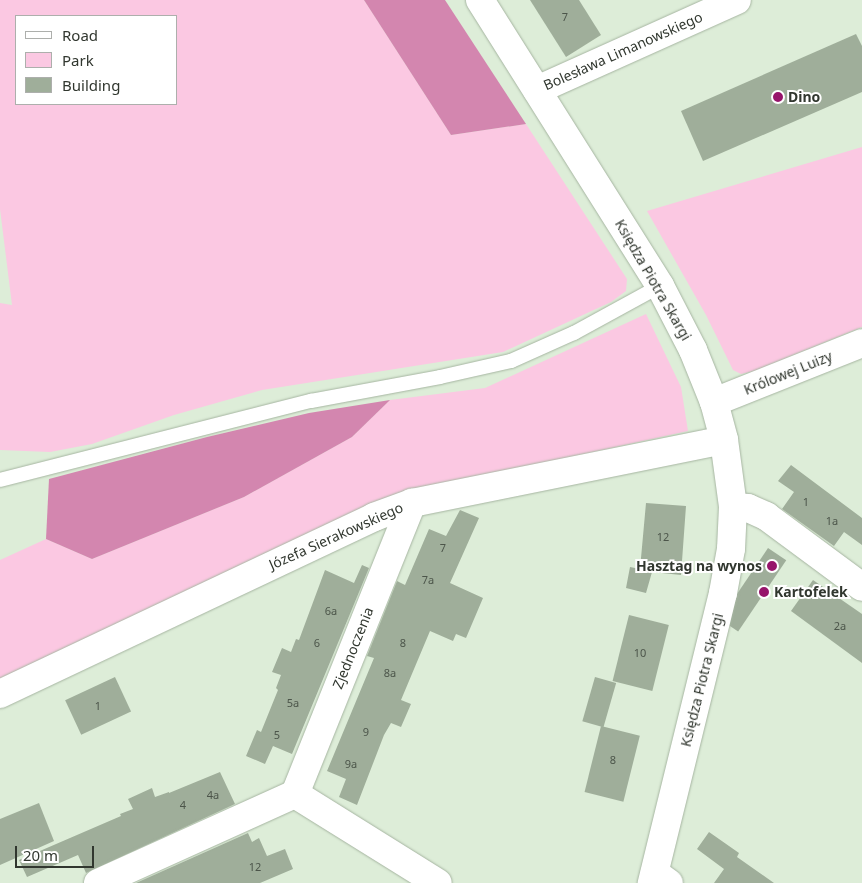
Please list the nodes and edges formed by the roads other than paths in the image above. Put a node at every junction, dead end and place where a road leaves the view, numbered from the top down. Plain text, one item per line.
1 (480, 0) edge
2 (737, 0) edge
3 (537, 90) junction
4 (660, 286) junction
5 (862, 343) edge
6 (714, 402) junction
7 (724, 440) junction
8 (0, 480) edge
9 (412, 503) junction
10 (733, 507) junction
11 (862, 586) edge
12 (0, 694) edge
13 (295, 794) junction
14 (659, 880) edge
15 (98, 883) edge
16 (438, 883) edge

1 - 3 street, Księdza Piotra Skargi
2 - 3 street, Bolesława Limanowskiego
3 - 4 street, Księdza Piotra Skargi
4 - 6 street, Księdza Piotra Skargi
4 - 8 lane
5 - 6 street, Królowej Luizy
6 - 7 street, Księdza Piotra Skargi
7 - 9 street, Józefa Sierakowskiego
7 - 10 street, Księdza Piotra Skargi
9 - 12 street, Józefa Sierakowskiego
9 - 13 street, Zjednoczenia
10 - 11 street
10 - 14 street, Księdza Piotra Skargi
13 - 15 street
13 - 16 street

